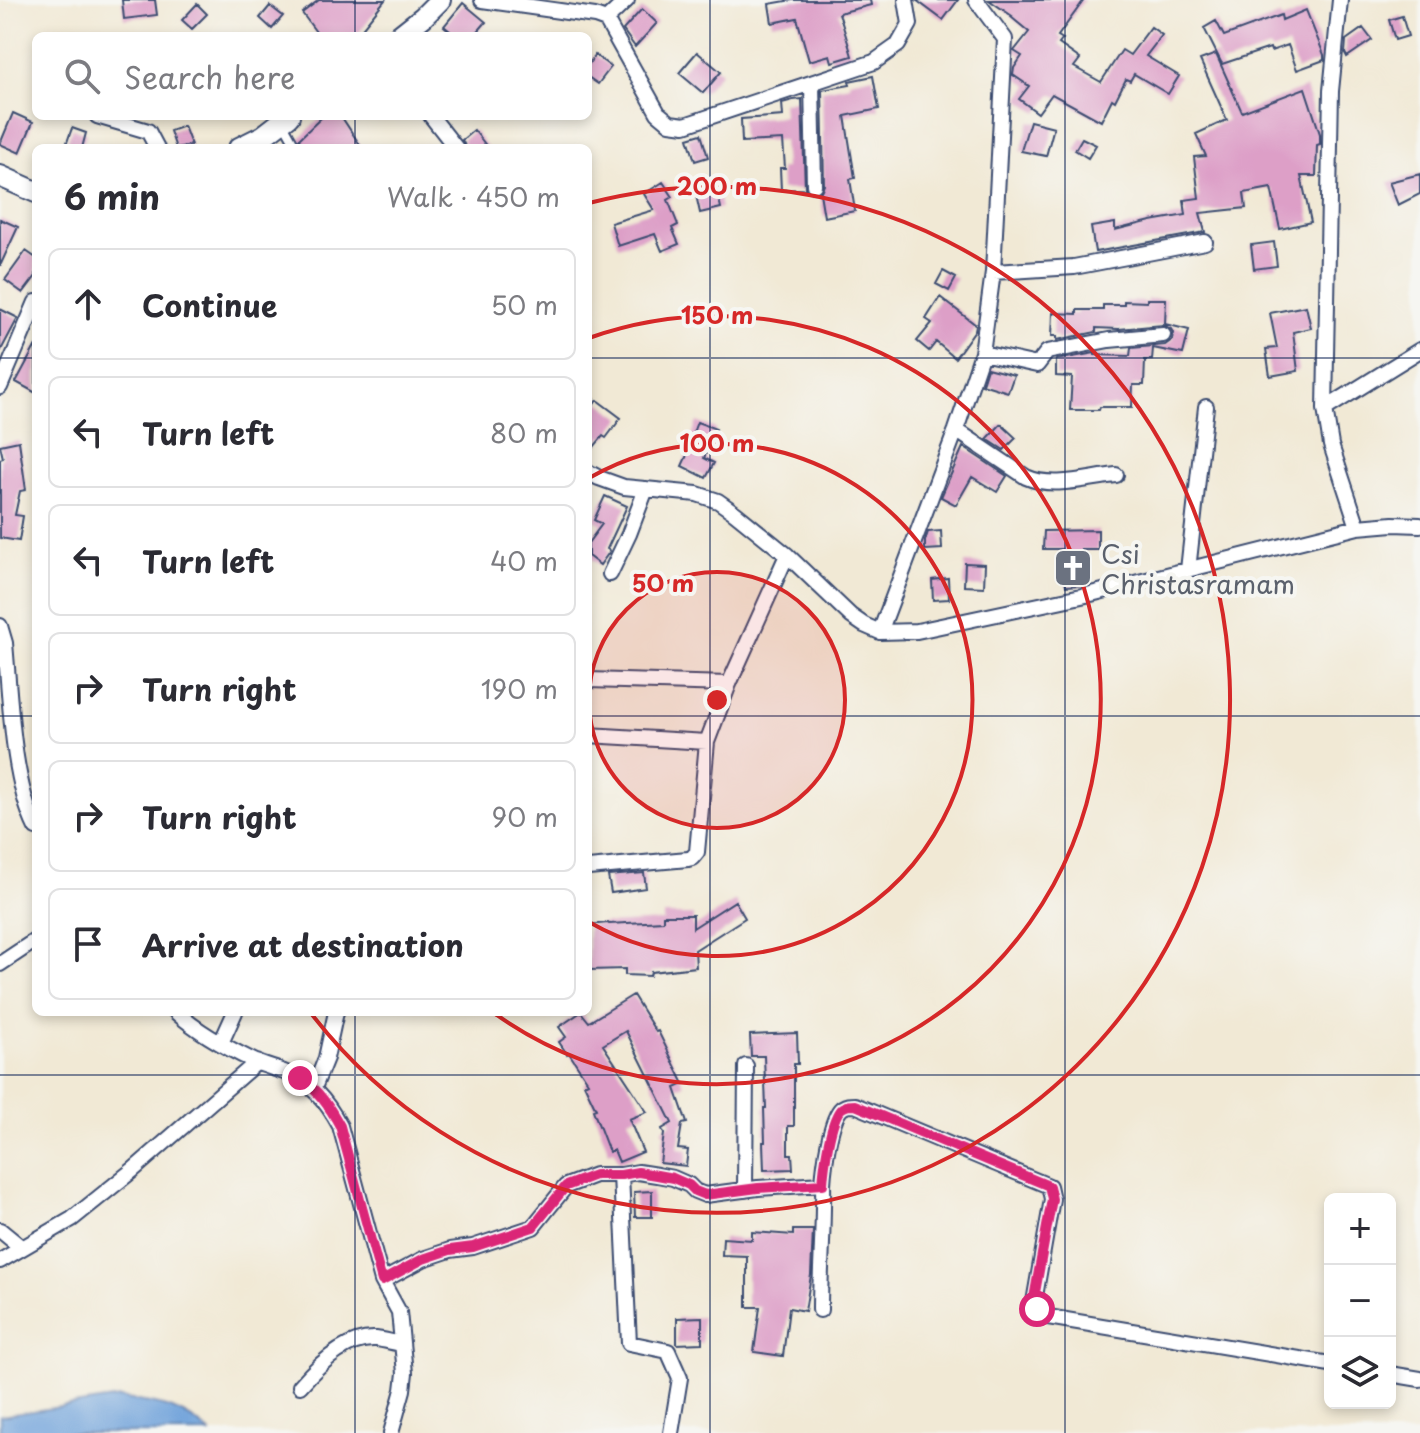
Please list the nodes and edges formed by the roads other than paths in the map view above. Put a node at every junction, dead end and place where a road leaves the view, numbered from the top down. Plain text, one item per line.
1 (440, 0) edge
2 (482, 0) edge
3 (627, 0) edge
4 (906, 0) edge
5 (976, 0) edge
6 (1340, 0) edge
7 (606, 20) junction
8 (404, 32) edge
9 (812, 83) junction
10 (111, 120) edge
11 (285, 120) edge
12 (286, 120) edge
13 (434, 120) edge
14 (265, 142) edge
15 (155, 144) edge
16 (295, 144) edge
17 (453, 144) edge
18 (0, 176) edge
19 (814, 185) dead end
20 (32, 190) edge
21 (1205, 242) dead end
22 (993, 272) junction
23 (32, 311) edge
24 (1163, 335) dead end
25 (1420, 350) edge
26 (982, 353) junction
27 (0, 387) edge
28 (1206, 407) dead end
29 (1325, 409) junction
30 (956, 430) junction
31 (592, 474) edge
32 (1116, 475) dead end
33 (646, 489) junction
34 (1420, 525) edge
35 (1358, 527) junction
36 (787, 555) junction
37 (1188, 570) junction
38 (610, 574) dead end
39 (0, 626) edge
40 (880, 632) junction
41 (592, 680) edge
42 (729, 684) junction
43 (592, 735) edge
44 (707, 742) junction
45 (32, 820) edge
46 (592, 868) edge
47 (32, 943) edge
48 (0, 964) edge
49 (181, 1016) edge
50 (233, 1016) edge
51 (335, 1016) edge
52 (221, 1043) junction
53 (257, 1062) junction
54 (746, 1066) dead end
55 (314, 1088) junction
56 (621, 1175) junction
57 (823, 1184) junction
58 (745, 1190) junction
59 (0, 1230) edge
60 (22, 1248) junction
61 (0, 1261) edge
62 (382, 1281) junction
63 (820, 1310) dead end
64 (402, 1344) junction
65 (1324, 1363) edge
66 (1396, 1375) edge
67 (1420, 1379) edge
68 (300, 1386) dead end
69 (391, 1433) edge
70 (671, 1433) edge

1 - 8 main road
2 - 7 street
3 - 7 street
4 - 9 street
5 - 22 street
6 - 29 street
7 - 9 street
9 - 19 street
10 - 15 street
11 - 14 main road
12 - 16 lane
13 - 17 street
18 - 20 main road
21 - 22 street
22 - 26 street
23 - 27 street
24 - 26 street
25 - 29 street
26 - 30 street
28 - 37 street
29 - 35 street
30 - 32 street
30 - 40 street
31 - 33 street
33 - 36 street
33 - 38 street
34 - 35 street
35 - 37 street
36 - 40 street
36 - 42 street
37 - 40 street
39 - 45 street
41 - 42 street
42 - 44 street
43 - 44 street
44 - 46 street
47 - 48 street
49 - 52 street
50 - 52 street
51 - 55 street
52 - 53 street
53 - 55 street
53 - 60 street
54 - 58 street
55 - 62 street
56 - 58 street
56 - 62 street
56 - 70 street
57 - 58 street
57 - 63 street
57 - 65 street
59 - 60 street
60 - 61 street
62 - 64 street
64 - 68 street
64 - 69 street
66 - 67 street

